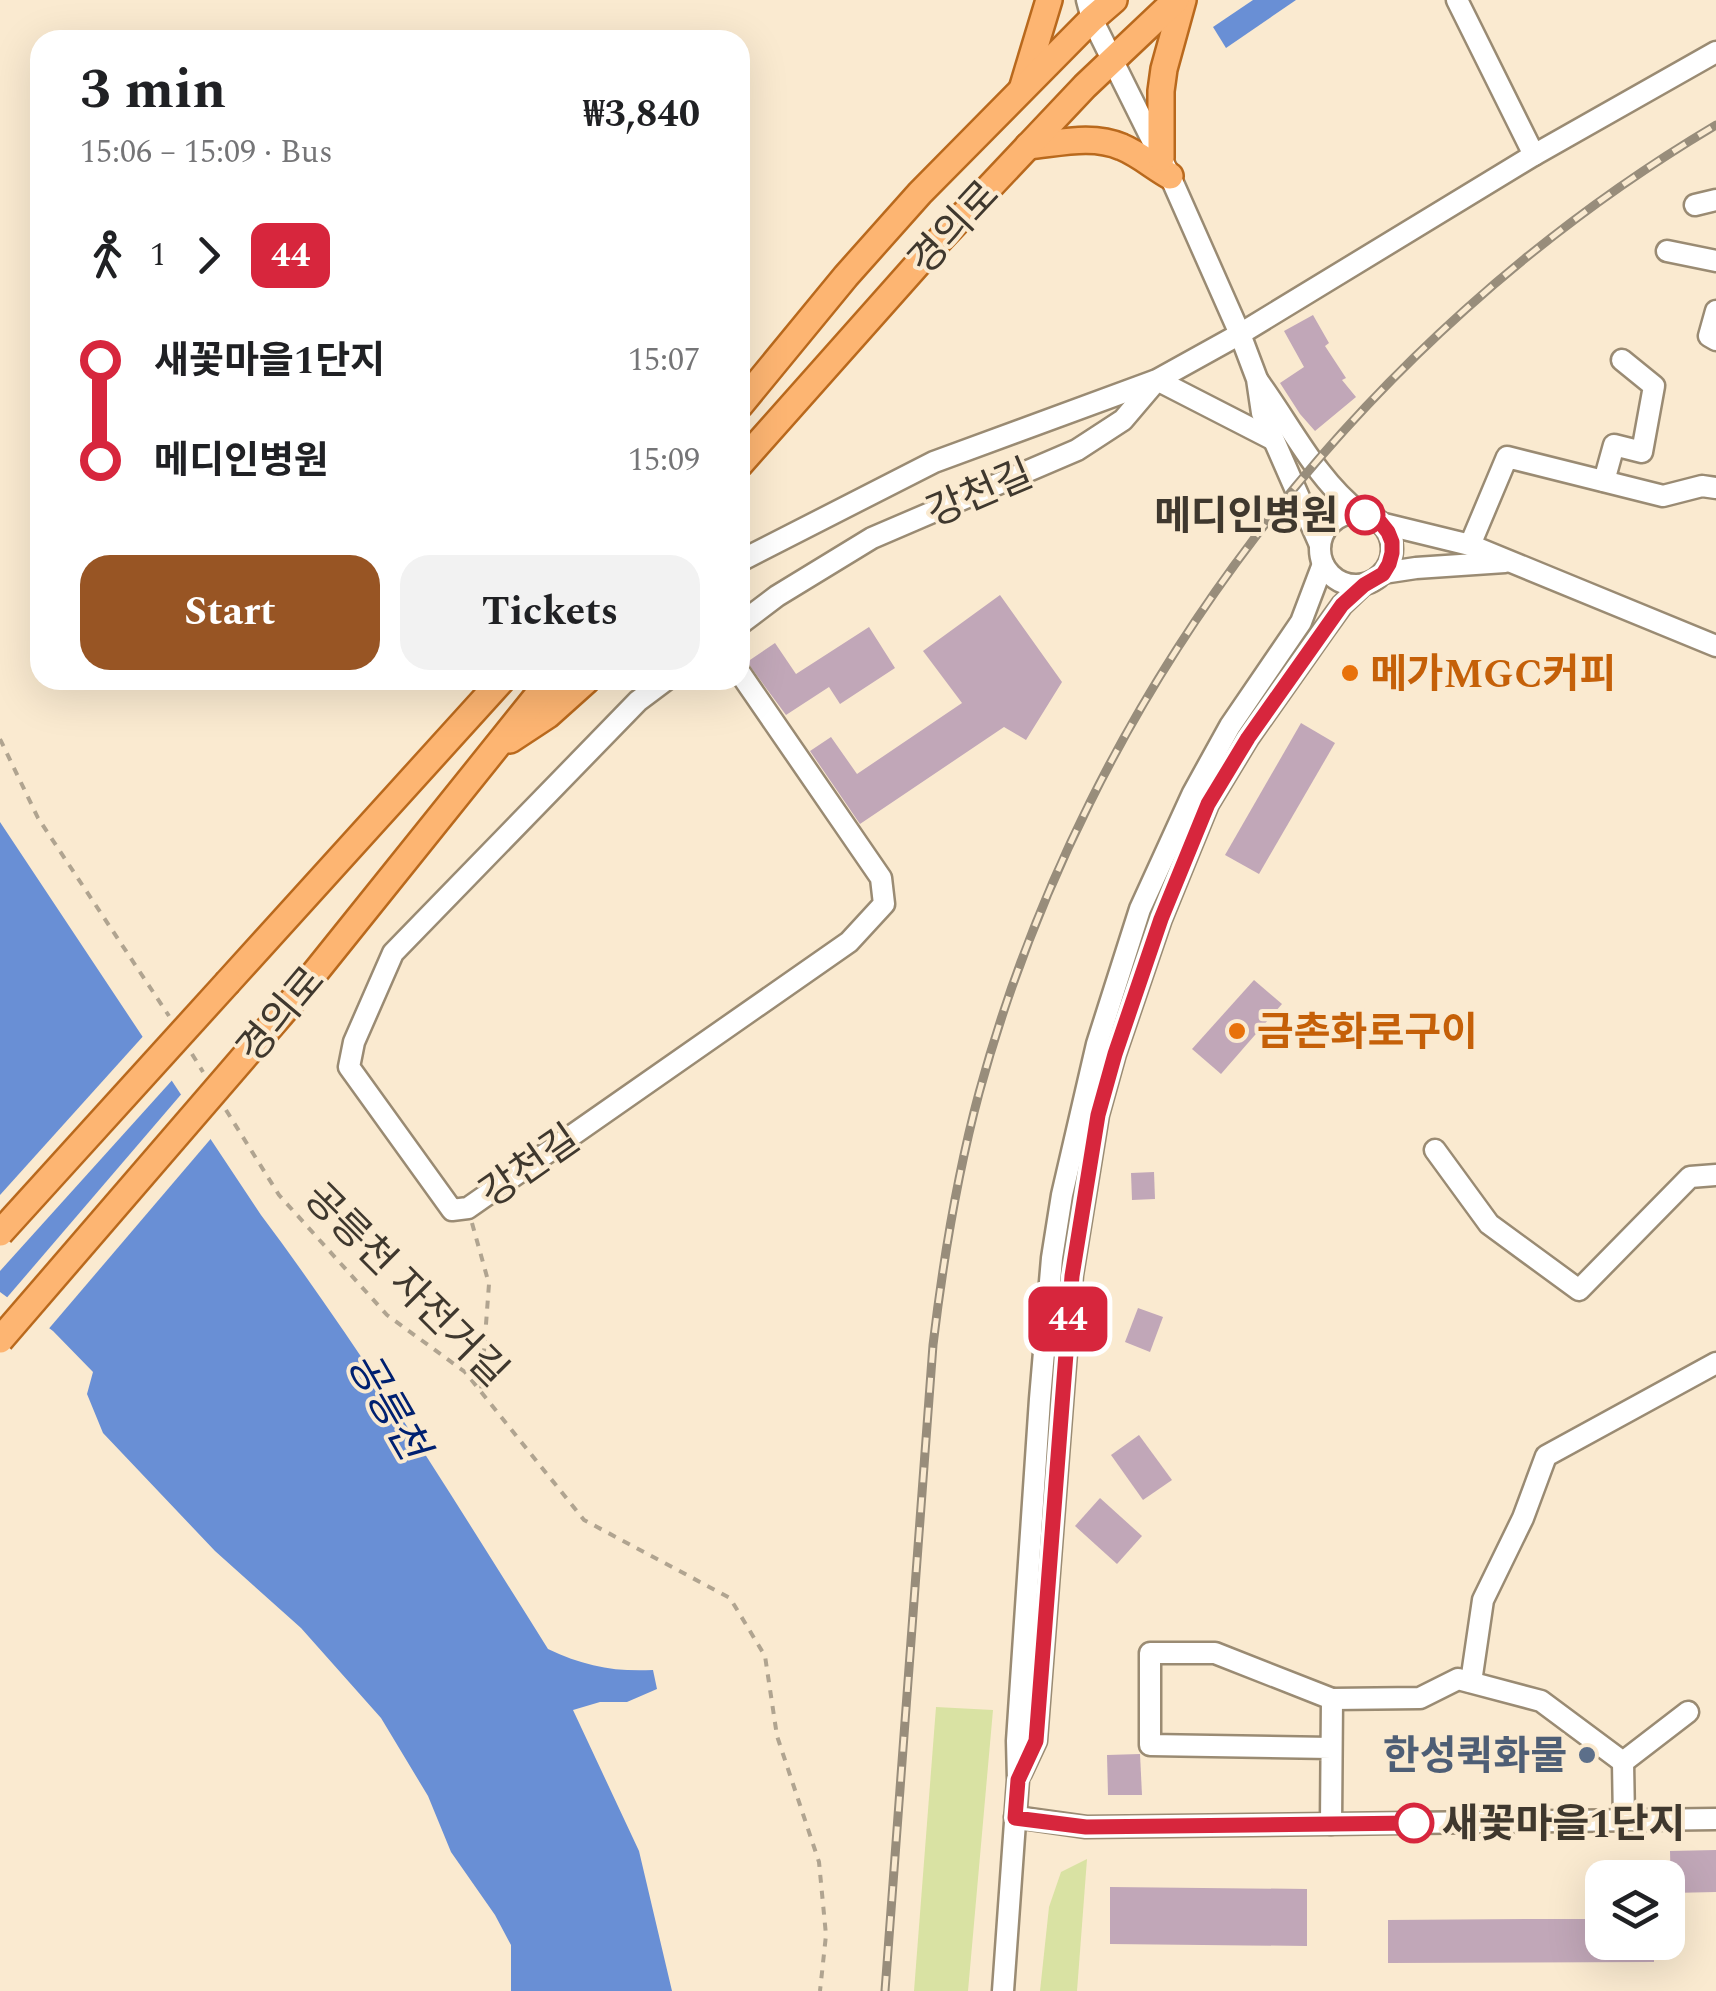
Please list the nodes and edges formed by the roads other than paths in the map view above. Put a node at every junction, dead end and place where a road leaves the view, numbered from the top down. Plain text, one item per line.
1 (1050, 0) edge
2 (1114, 0) edge
3 (1176, 0) edge
4 (1183, 0) edge
5 (1457, 0) edge
6 (1090, 10) edge
7 (1716, 52) edge
8 (1113, 60) junction
9 (1022, 89) junction
10 (1028, 146) junction
11 (1534, 155) junction
12 (1165, 167) junction
13 (1667, 251) dead end
14 (1716, 261) edge
15 (1716, 311) edge
16 (1240, 334) junction
17 (1716, 340) edge
18 (1622, 360) dead end
19 (1257, 379) junction
20 (1156, 380) junction
21 (750, 393) edge
22 (1272, 438) junction
23 (750, 453) edge
24 (1604, 481) junction
25 (1716, 488) edge
26 (1360, 513) junction
27 (1380, 522) junction
28 (1470, 545) junction
29 (1322, 554) junction
30 (750, 556) edge
31 (1512, 561) junction
32 (1383, 574) junction
33 (1364, 585) junction
34 (750, 616) edge
35 (1716, 646) edge
36 (750, 688) edge
37 (493, 690) edge
38 (542, 690) edge
39 (577, 690) edge
40 (653, 690) edge
41 (489, 754) junction
42 (1435, 1150) dead end
43 (1716, 1174) edge
44 (0, 1233) edge
45 (0, 1340) edge
46 (1716, 1362) edge
47 (1472, 1682) junction
48 (1332, 1699) junction
49 (1688, 1712) dead end
50 (1331, 1748) junction
51 (1624, 1762) junction
52 (1018, 1780) junction
53 (1015, 1818) junction
54 (1624, 1820) junction
55 (1716, 1820) edge
56 (1331, 1824) junction
57 (1003, 1991) edge

1 - 9 main road
2 - 6 main road, 경의로
3 - 8 main road, 경의로
4 - 12 main road
5 - 11 street
6 - 8 street
6 - 9 main road, 경의로
7 - 11 street
8 - 10 main road, 경의로
8 - 12 street
9 - 21 main road, 경의로
10 - 12 main road
10 - 23 main road, 경의로
11 - 16 street
12 - 16 street
13 - 14 street
15 - 17 street
16 - 19 street
16 - 20 street
18 - 24 street
19 - 22 street
19 - 26 street
20 - 22 street
20 - 30 street
20 - 34 street, 강천길
22 - 29 street
24 - 25 street
24 - 28 street
26 - 27 street
26 - 29 street
27 - 28 street
27 - 32 street
28 - 31 street
29 - 33 street
29 - 52 street
31 - 32 street
31 - 35 street
32 - 33 street
33 - 52 street
36 - 40 street, 강천길
37 - 44 main road, 경의로, bridge
38 - 41 main road, 경의로
39 - 41 main road
41 - 45 main road, 경의로, bridge
42 - 43 street
46 - 47 street
47 - 48 street
47 - 51 street
48 - 50 street
48 - 50 street
49 - 51 street
50 - 56 street
51 - 54 street
52 - 53 street
53 - 56 street
53 - 57 street
54 - 55 street
54 - 56 street

